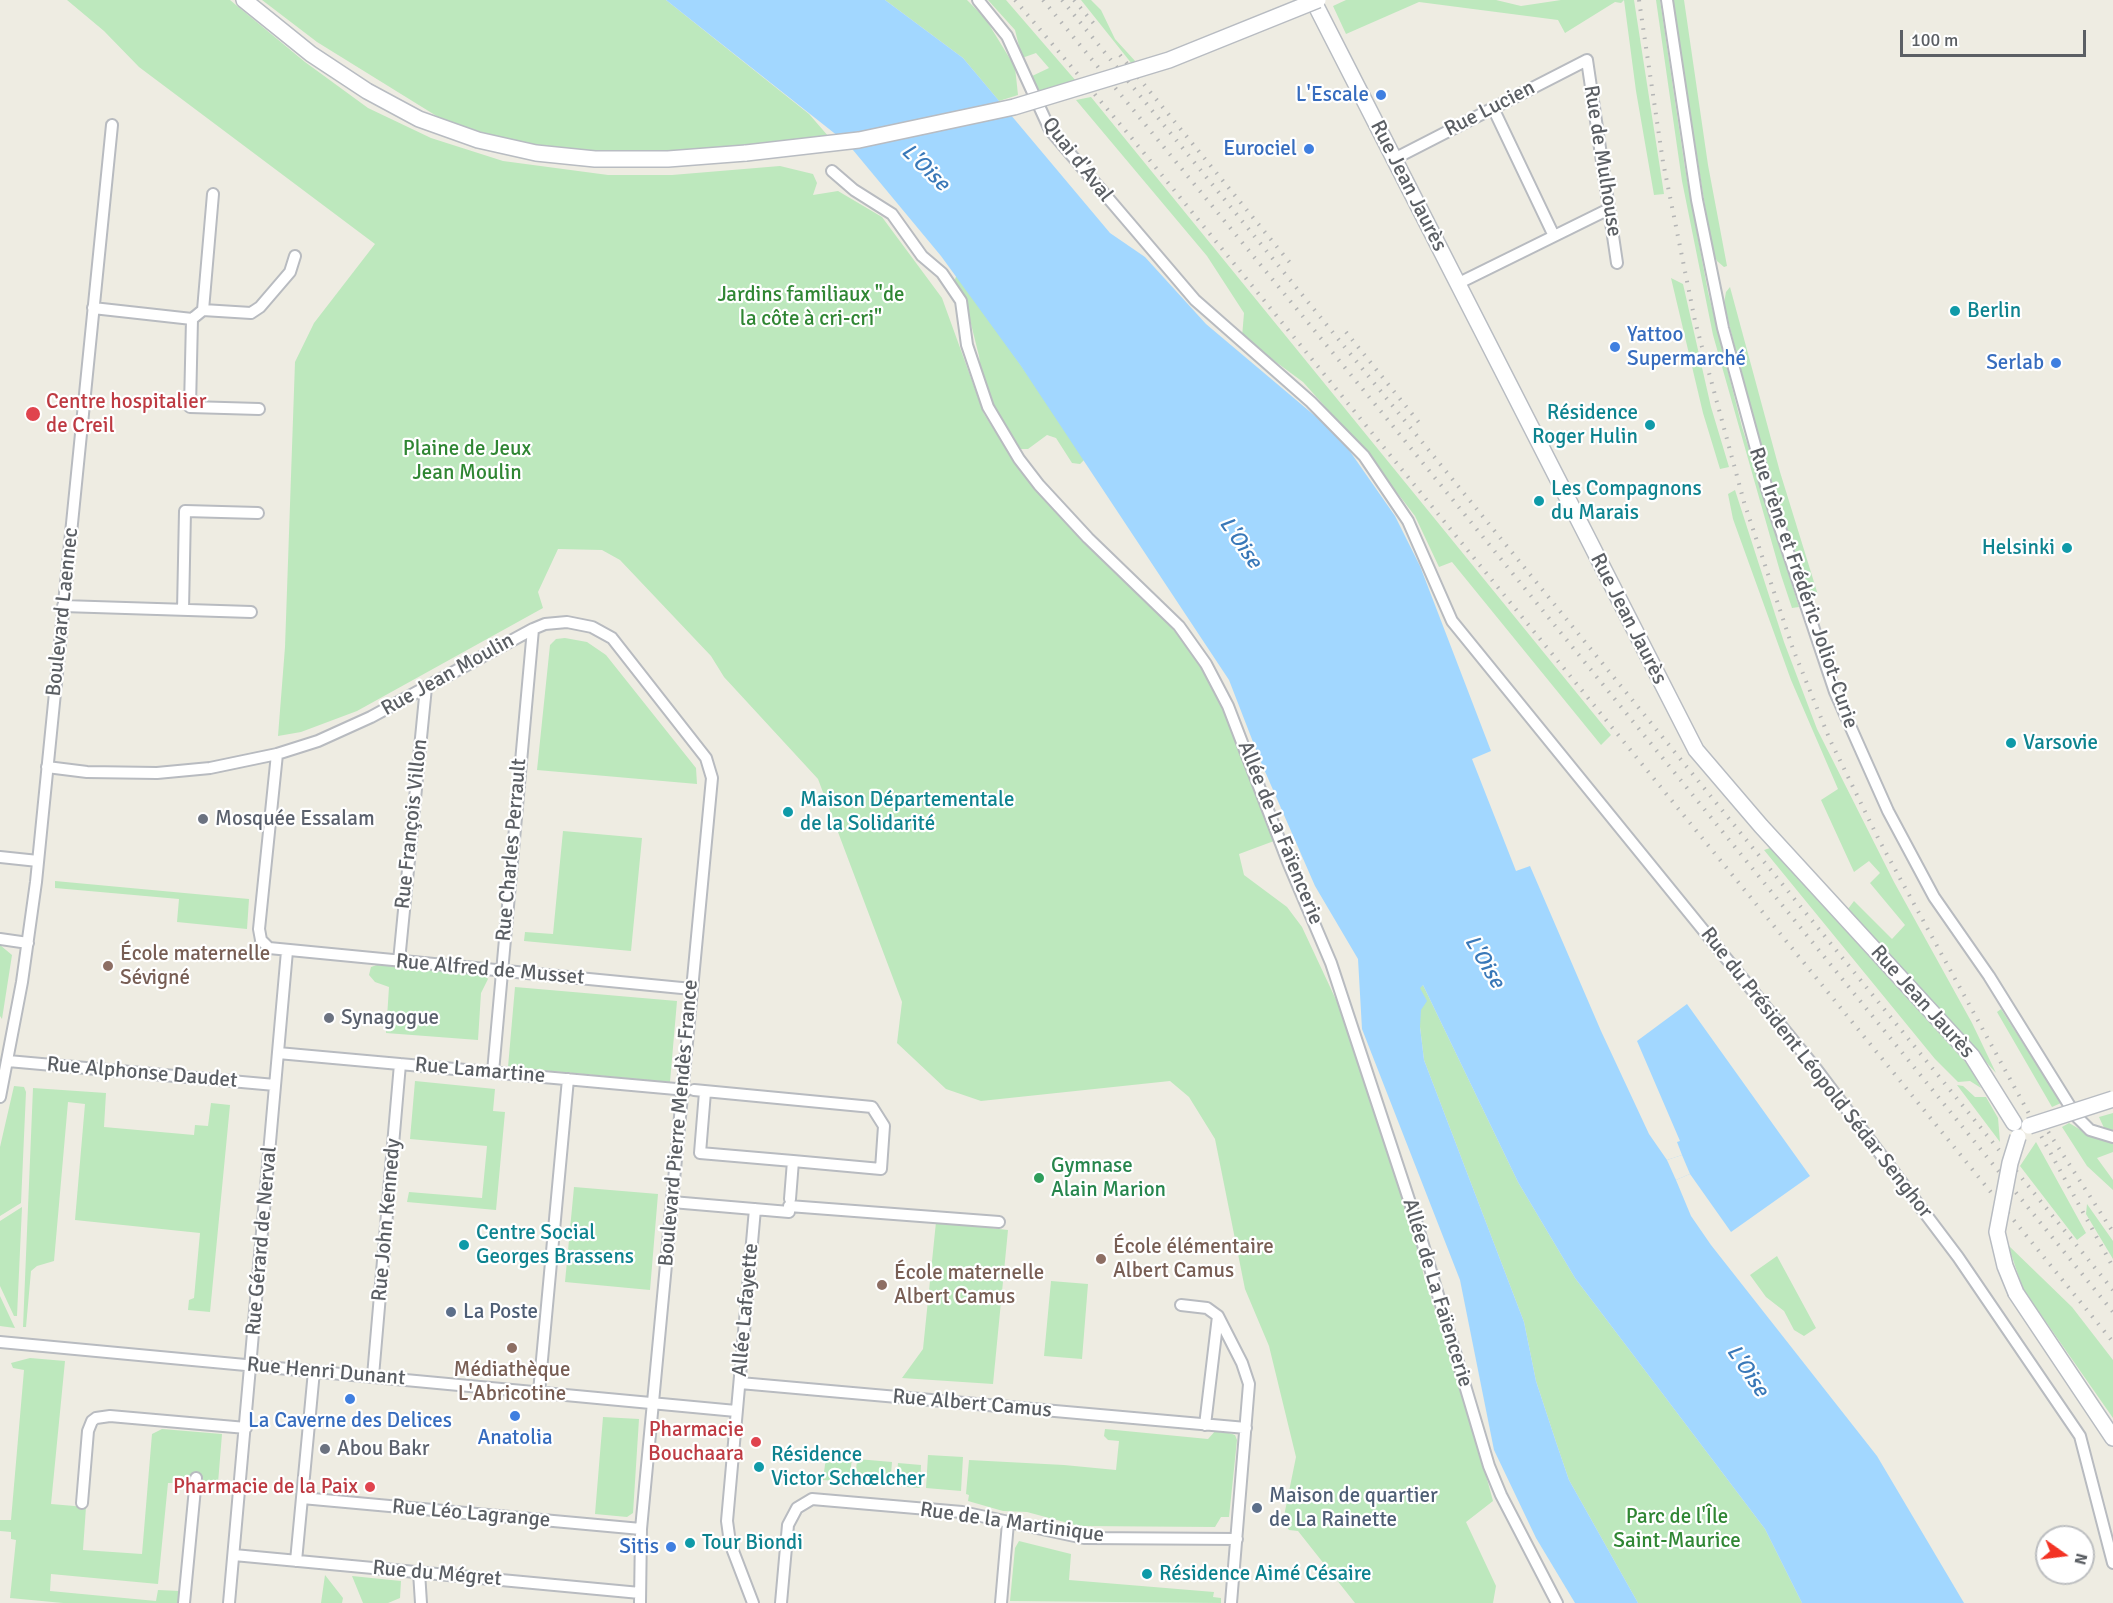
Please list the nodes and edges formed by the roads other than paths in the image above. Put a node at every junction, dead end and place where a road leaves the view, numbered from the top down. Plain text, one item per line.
1 (244, 0) edge
2 (978, 0) edge
3 (1313, 0) edge
4 (1318, 0) edge
5 (1667, 0) edge
6 (1587, 60) joint
7 (1493, 108) junction
8 (112, 125) dead end
9 (1394, 159) junction
10 (832, 171) dead end
11 (213, 194) dead end
12 (1609, 209) junction
13 (1554, 236) junction
14 (295, 256) dead end
15 (1617, 262) dead end
16 (1458, 284) junction
17 (93, 308) junction
18 (203, 310) junction
19 (192, 319) junction
20 (259, 409) dead end
21 (258, 513) dead end
22 (63, 606) junction
23 (183, 610) junction
24 (251, 612) dead end
25 (1452, 621) joint
26 (533, 629) junction
27 (426, 687) junction
28 (277, 754) junction
29 (47, 767) junction
30 (706, 844) joint
31 (0, 857) edge
32 (38, 861) junction
33 (0, 939) edge
34 (27, 943) junction
35 (287, 951) junction
36 (399, 961) junction
37 (500, 971) junction
38 (692, 988) junction
39 (278, 1053) junction
40 (8, 1060) junction
41 (400, 1064) junction
42 (493, 1072) junction
43 (568, 1079) junction
44 (276, 1085) junction
45 (692, 1090) junction
46 (0, 1097) edge
47 (2113, 1099) edge
48 (2020, 1129) junction
49 (2113, 1137) edge
50 (793, 1161) junction
51 (790, 1199) dead end
52 (672, 1202) junction
53 (755, 1209) junction
54 (999, 1222) dead end
55 (1181, 1305) dead end
56 (1218, 1316) junction
57 (0, 1342) edge
58 (251, 1365) junction
59 (314, 1371) junction
60 (373, 1376) junction
61 (740, 1383) junction
62 (539, 1392) junction
63 (653, 1403) junction
64 (736, 1411) junction
65 (1204, 1425) junction
66 (246, 1428) junction
67 (1246, 1428) junction
68 (2113, 1438) edge
69 (196, 1478) dead end
70 (302, 1498) junction
71 (82, 1503) dead end
72 (1008, 1523) junction
73 (640, 1529) junction
74 (1237, 1539) junction
75 (234, 1555) junction
76 (296, 1561) junction
77 (2113, 1563) edge
78 (419, 1572) junction
79 (640, 1598) edge
80 (184, 1603) edge
81 (229, 1603) edge
82 (421, 1603) edge
83 (753, 1603) edge
84 (781, 1603) edge
85 (1001, 1603) edge
86 (1231, 1603) edge
87 (1557, 1603) edge

1 - 4 street, bridge
2 - 25 street, Quai d'Aval
3 - 9 street, Rue Jean Jaurès
5 - 49 street, Rue Irène et Frédéric Joliot-Curie
6 - 7 street, Rue Lucien
6 - 12 street, Rue de Mulhouse
7 - 9 street, Rue Lucien
7 - 13 street
8 - 17 street, Boulevard Laennec
9 - 16 street, Rue Jean Jaurès
10 - 87 street, Allée de La Faïencerie
11 - 18 street
12 - 13 street
12 - 15 street, Rue de Mulhouse
13 - 16 street
14 - 18 street
16 - 48 street, Rue Jean Jaurès
17 - 19 street
17 - 22 street, Boulevard Laennec
18 - 19 street
19 - 20 street
21 - 23 street
22 - 23 street
22 - 29 street, Boulevard Laennec
23 - 24 street
25 - 77 street, Rue du Président Léopold Sédar Senghor
26 - 27 street, Rue Jean Moulin
26 - 30 street, Rue Jean Moulin
26 - 37 street, Rue Charles Perrault
27 - 28 street, Rue Jean Moulin
27 - 36 street, Rue François Villon
28 - 29 street, Rue Jean Moulin
28 - 35 street
29 - 32 street, Boulevard Laennec
30 - 38 street, Boulevard Pierre Mendès France
31 - 32 street
32 - 34 street, Boulevard Laennec
33 - 34 street
34 - 40 street, Boulevard Laennec
35 - 36 street, Rue Alfred de Musset
35 - 39 street, Rue Gérard de Nerval
36 - 37 street, Rue Alfred de Musset
37 - 38 street, Rue Alfred de Musset
37 - 42 street, Rue Charles Perrault
38 - 45 street, Boulevard Pierre Mendès France
39 - 41 street, Rue Lamartine
39 - 44 street, Rue Gérard de Nerval
40 - 44 street, Rue Alphonse Daudet
40 - 46 street, Boulevard Laennec
41 - 42 street, Rue Lamartine
41 - 60 street, Rue John Kennedy
42 - 43 street, Rue Lamartine
43 - 45 street, Rue Lamartine
43 - 62 street
44 - 58 street, Rue Gérard de Nerval
45 - 50 street
45 - 50 street, Rue Lamartine
45 - 52 street, Boulevard Pierre Mendès France
47 - 48 street, bridge
48 - 68 street, bridge
50 - 51 street
52 - 53 street
52 - 63 street, Boulevard Pierre Mendès France
53 - 54 street
53 - 61 street, Allée Lafayette
55 - 56 street
56 - 65 street
56 - 67 street
57 - 58 street, Rue Henri Dunant
58 - 59 street, Rue Henri Dunant
58 - 66 street, Rue Gérard de Nerval
59 - 60 street, Rue Henri Dunant
59 - 70 street
60 - 62 street, Rue Henri Dunant
61 - 64 street, Allée Lafayette
61 - 65 street, Rue Albert Camus
62 - 63 street, Rue Henri Dunant
63 - 64 street, Rue Henri Dunant
63 - 73 street, Boulevard Pierre Mendès France
64 - 83 street, Allée Lafayette
65 - 67 street, Rue Albert Camus
66 - 71 street
66 - 75 street, Rue Gérard de Nerval
67 - 74 street
69 - 80 street
70 - 73 street, Rue Léo Lagrange
70 - 76 street
72 - 74 street, Rue de la Martinique
72 - 84 street, Rue de la Martinique
72 - 85 street
73 - 79 street, Boulevard Pierre Mendès France
74 - 86 street
75 - 76 street, Rue du Mégret
75 - 81 street, Rue Gérard de Nerval
76 - 78 street, Rue du Mégret
78 - 79 street, Rue du Mégret
78 - 82 street

